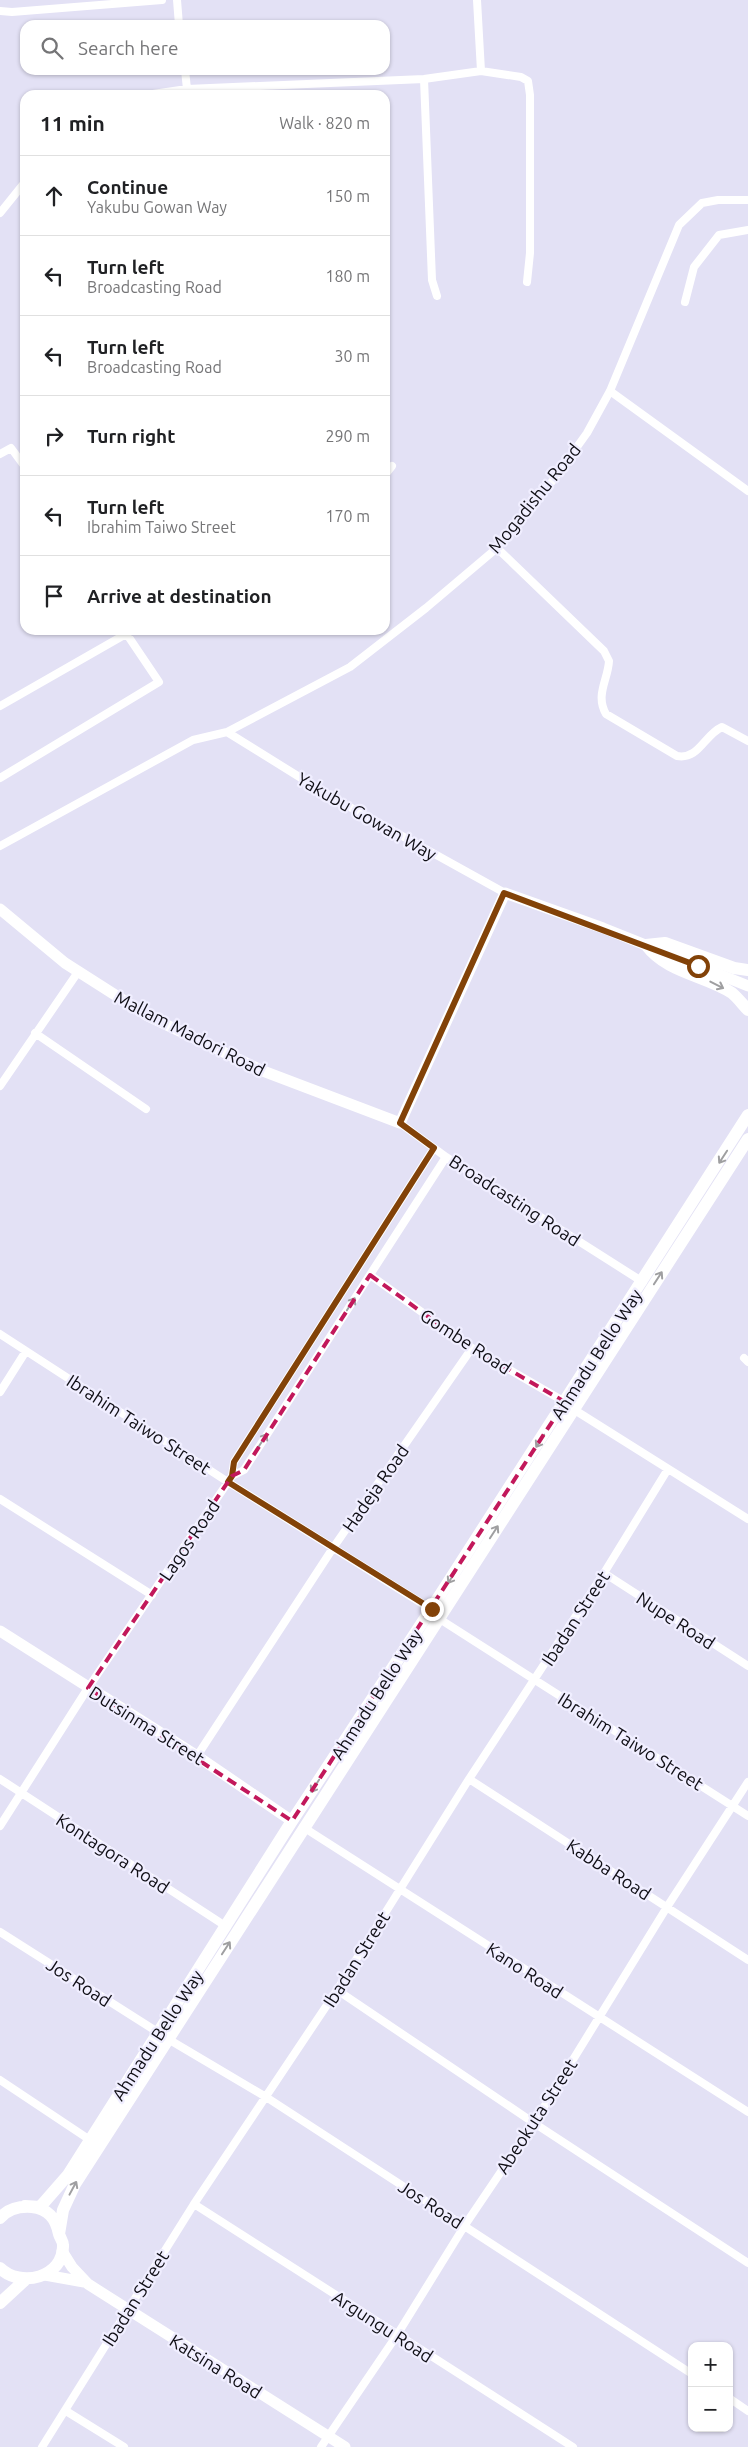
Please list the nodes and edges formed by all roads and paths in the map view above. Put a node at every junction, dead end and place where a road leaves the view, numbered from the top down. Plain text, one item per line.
1 (162, 0) edge
2 (176, 0) edge
3 (477, 0) edge
4 (0, 11) edge
5 (179, 20) edge
6 (481, 71) junction
7 (186, 75) edge
8 (424, 79) junction
9 (271, 86) junction
10 (187, 89) junction
11 (180, 90) edge
12 (271, 90) edge
13 (20, 188) edge
14 (748, 200) edge
15 (0, 213) edge
16 (748, 230) edge
17 (527, 282) dead end
18 (437, 296) dead end
19 (685, 302) dead end
20 (610, 392) junction
21 (0, 454) edge
22 (20, 460) edge
23 (392, 466) dead end
24 (390, 468) edge
25 (748, 491) edge
26 (497, 548) junction
27 (121, 635) edge
28 (130, 635) edge
29 (0, 706) edge
30 (227, 732) junction
31 (748, 741) edge
32 (0, 778) edge
33 (0, 846) edge
34 (504, 893) junction
35 (0, 908) edge
36 (646, 945) junction
37 (748, 970) edge
38 (78, 972) junction
39 (748, 986) edge
40 (748, 1010) edge
41 (35, 1033) junction
42 (0, 1086) edge
43 (146, 1109) dead end
44 (748, 1115) edge
45 (400, 1123) junction
46 (748, 1139) edge
47 (434, 1148) junction
48 (446, 1157) junction
49 (370, 1275) junction
50 (643, 1282) junction
51 (0, 1334) edge
52 (472, 1348) junction
53 (26, 1351) junction
54 (0, 1392) edge
55 (569, 1406) junction
56 (668, 1469) junction
57 (230, 1479) junction
58 (0, 1499) edge
59 (748, 1519) edge
60 (333, 1548) junction
61 (604, 1574) junction
62 (152, 1594) junction
63 (435, 1614) junction
64 (0, 1631) edge
65 (748, 1666) edge
66 (535, 1680) junction
67 (88, 1688) junction
68 (197, 1756) junction
69 (0, 1779) edge
70 (469, 1779) junction
71 (748, 1782) edge
72 (21, 1793) junction
73 (733, 1805) junction
74 (748, 1816) edge
75 (298, 1824) junction
76 (0, 1826) edge
77 (400, 1889) junction
78 (667, 1906) junction
79 (226, 1927) junction
80 (0, 1932) edge
81 (748, 1960) edge
82 (337, 1990) junction
83 (598, 2017) junction
84 (163, 2036) junction
85 (0, 2080) edge
86 (266, 2097) junction
87 (748, 2112) edge
88 (534, 2123) junction
89 (90, 2140) junction
90 (194, 2204) junction
91 (25, 2206) junction
92 (0, 2216) edge
93 (465, 2225) junction
94 (59, 2234) junction
95 (62, 2251) junction
96 (748, 2263) edge
97 (0, 2268) edge
98 (45, 2275) junction
99 (25, 2280) junction
100 (88, 2284) junction
101 (0, 2303) edge
102 (128, 2310) junction
103 (397, 2335) junction
104 (688, 2371) edge
105 (733, 2401) edge
106 (66, 2411) junction
107 (748, 2411) edge
108 (328, 2436) junction
109 (42, 2447) edge
110 (124, 2447) edge
111 (321, 2447) edge
112 (345, 2447) edge
113 (573, 2447) edge

1 - 4 street
2 - 5 street
3 - 6 street
6 - 8 street
6 - 17 street
7 - 10 street
8 - 9 street
8 - 18 street
9 - 10 street
9 - 12 street
10 - 11 street
13 - 15 street
14 - 20 street, Mogadishu Road
16 - 19 street
20 - 25 street
20 - 26 street, Mogadishu Road
21 - 22 street
23 - 24 street
26 - 30 street, Mogadishu Road
26 - 31 street
27 - 29 street
28 - 32 street
30 - 33 street
30 - 34 street, Yakubu Gowan Way
34 - 36 street, Yakubu Gowan Way
34 - 45 street
35 - 38 street, Mallam Madori Road
36 - 37 main road
36 - 39 street, Yakubu Gowan Way
36 -> 40 main road
38 - 41 street
38 - 45 street, Mallam Madori Road
41 - 42 street
41 - 43 street
44 -> 50 main road, Ahmadu Bello Way
45 - 47 street, Broadcasting Road
55 -> 46 main road, Ahmadu Bello Way
47 - 48 street, Broadcasting Road
47 - 57 street
48 - 49 street, Lagos Road
48 - 50 street, Broadcasting Road
49 - 52 street, Gombe Road
57 -> 49 street, Lagos Road
50 - 55 main road, Ahmadu Bello Way
51 - 53 street, Ibrahim Taiwo Street
52 - 55 street, Gombe Road
52 - 60 street, Hadeja Road
53 - 54 street
53 - 57 street, Ibrahim Taiwo Street
55 - 56 street, Gombe Road
55 - 63 main road, Ahmadu Bello Way
56 - 59 street, Gombe Road
56 - 61 street, Ibadan Street
57 - 60 street, Ibrahim Taiwo Street
57 - 62 street, Lagos Road
58 - 62 street
60 - 63 street, Ibrahim Taiwo Street
60 - 68 street, Hadeja Road
61 - 65 street, Nupe Road
61 - 66 street, Ibadan Street
62 - 67 street, Lagos Road
63 - 66 street, Ibrahim Taiwo Street
63 - 75 main road, Ahmadu Bello Way
64 - 67 street, Dutsinma Street
66 - 70 street, Ibadan Street
66 - 73 street, Ibrahim Taiwo Street
67 - 68 street, Dutsinma Street
67 - 72 street, Lagos Road
68 - 75 street, Dutsinma Street
69 - 72 street, Kontagora Road
70 - 77 street, Ibadan Street
70 - 78 street, Kabba Road
71 - 73 street, Abeokuta Street
72 - 76 street, Lagos Road
72 - 79 street, Kontagora Road
73 - 74 street, Ibrahim Taiwo Street
73 - 78 street, Abeokuta Street
75 - 77 street, Kano Road
75 - 79 main road, Ahmadu Bello Way
84 -> 75 main road, Ahmadu Bello Way
77 - 82 street, Ibadan Street
77 - 83 street, Kano Road
78 - 81 street, Kabba Road
78 - 83 street, Abeokuta Street
79 - 84 main road, Ahmadu Bello Way
80 - 84 street, Jos Road
82 - 86 street, Ibadan Street
82 - 88 street
83 - 87 street, Kano Road
83 - 88 street, Abeokuta Street
84 - 86 street, Jos Road
84 - 89 main road, Ahmadu Bello Way
94 -> 84 main road, Ahmadu Bello Way
85 - 89 street
86 - 90 street, Ibadan Street
86 - 93 street, Jos Road
88 - 93 street, Abeokuta Street
88 - 96 street
89 - 91 main road, Ahmadu Bello Way
90 - 102 street, Ibadan Street
90 - 103 street, Argungu Road
91 - 92 main road, Ahmadu Bello Way
91 - 94 main road
93 - 103 street, Abeokuta Street
93 - 104 street, Jos Road
94 - 95 main road
95 - 98 main road
95 - 100 street, Katsina Road
97 - 99 main road
98 - 99 main road
98 - 100 street, Katsina Road
99 - 101 main road
100 - 102 street, Katsina Road
102 - 106 street, Ibadan Street
102 - 108 street, Katsina Road
103 - 108 street, Abeokuta Street
103 - 113 street, Argungu Road
105 - 107 street
106 - 109 street, Ibadan Street
106 - 110 street
108 - 111 street, Abeokuta Street
108 - 112 street, Katsina Road

